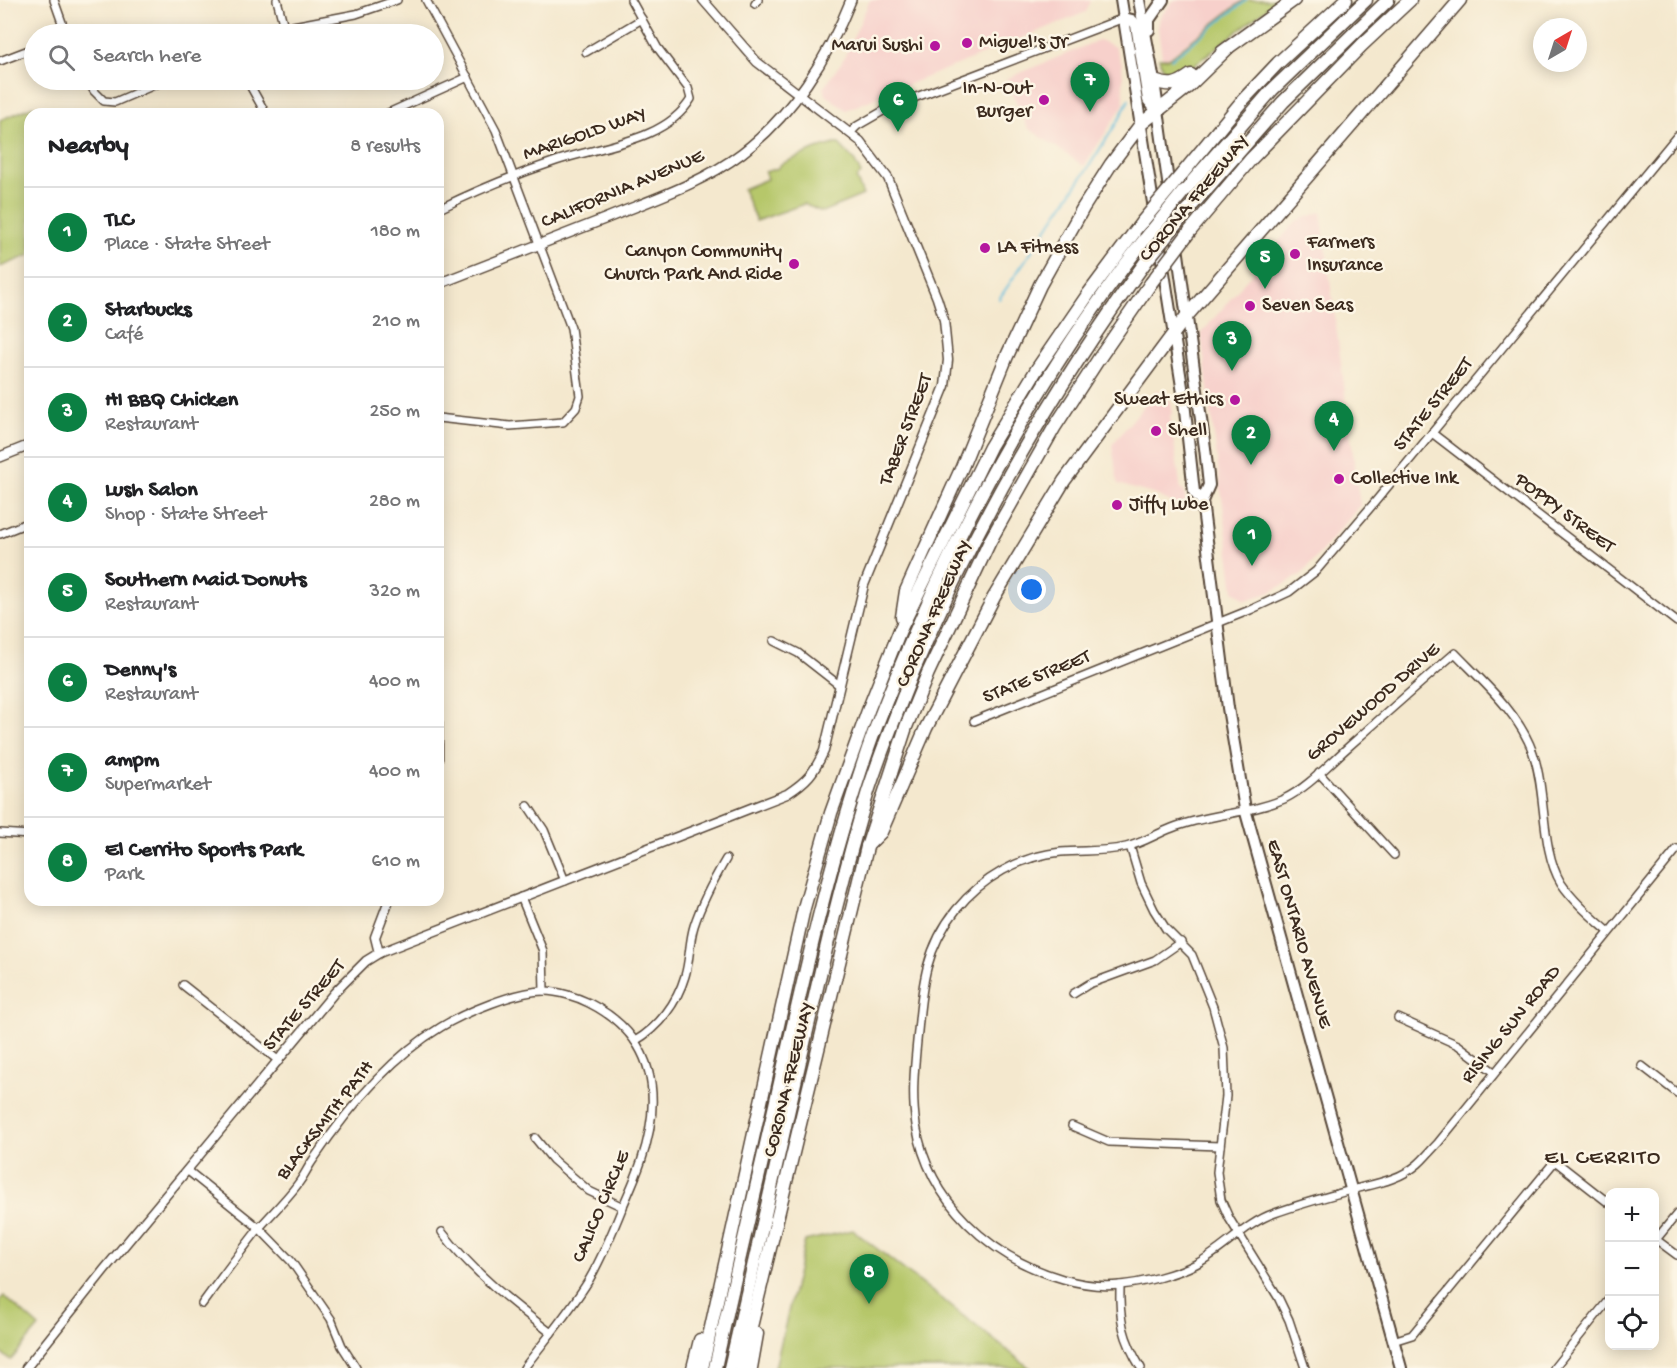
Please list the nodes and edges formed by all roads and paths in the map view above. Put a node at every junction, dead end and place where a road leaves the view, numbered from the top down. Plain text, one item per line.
1 (54, 0) edge
2 (277, 0) edge
3 (397, 0) edge
4 (426, 0) edge
5 (632, 0) edge
6 (703, 0) edge
7 (851, 0) edge
8 (1120, 0) edge
9 (1139, 0) edge
10 (1163, 0) edge
11 (1294, 0) edge
12 (1346, 0) edge
13 (1366, 0) edge
14 (1388, 0) edge
15 (1410, 0) edge
16 (1460, 0) edge
17 (1124, 18) junction
18 (642, 20) junction
19 (62, 24) edge
20 (283, 24) edge
21 (301, 24) edge
22 (439, 24) edge
23 (444, 33) edge
24 (1228, 48) junction
25 (24, 52) edge
26 (586, 52) dead end
27 (1149, 55) junction
28 (0, 61) edge
29 (468, 77) junction
30 (1154, 81) junction
31 (444, 88) edge
32 (93, 90) edge
33 (143, 90) edge
34 (253, 90) edge
35 (439, 90) edge
36 (798, 94) junction
37 (263, 108) edge
38 (399, 108) edge
39 (1157, 111) junction
40 (1142, 124) junction
41 (851, 132) junction
42 (1677, 136) edge
43 (514, 177) junction
44 (444, 206) edge
45 (540, 244) junction
46 (444, 282) edge
47 (1185, 318) junction
48 (1173, 335) junction
49 (1185, 415) junction
50 (444, 419) edge
51 (1431, 433) junction
52 (24, 447) edge
53 (1205, 448) junction
54 (0, 457) edge
55 (1202, 501) junction
56 (24, 524) edge
57 (0, 534) edge
58 (1677, 622) edge
59 (1219, 624) junction
60 (900, 630) junction
61 (774, 642) dead end
62 (839, 685) junction
63 (974, 721) dead end
64 (816, 770) joint
65 (1319, 773) junction
66 (528, 806) dead end
67 (1245, 809) junction
68 (0, 833) edge
69 (24, 835) edge
70 (1130, 846) junction
71 (867, 847) junction
72 (1677, 849) edge
73 (1394, 855) dead end
74 (726, 859) dead end
75 (565, 881) junction
76 (521, 897) junction
77 (387, 906) edge
78 (1610, 932) junction
79 (1181, 942) junction
80 (379, 953) junction
81 (183, 985) dead end
82 (544, 991) junction
83 (1073, 994) dead end
84 (1398, 1018) dead end
85 (635, 1041) junction
86 (279, 1061) junction
87 (1642, 1066) dead end
88 (1494, 1072) junction
89 (1677, 1093) edge
90 (1072, 1126) dead end
91 (535, 1138) dead end
92 (1220, 1146) junction
93 (187, 1170) junction
94 (1352, 1190) junction
95 (1605, 1200) edge
96 (623, 1207) junction
97 (1677, 1214) edge
98 (734, 1224) junction
99 (260, 1228) junction
100 (442, 1232) dead end
101 (1239, 1233) junction
102 (1659, 1235) edge
103 (772, 1236) junction
104 (1658, 1242) edge
105 (1677, 1255) edge
106 (1120, 1286) junction
107 (202, 1304) dead end
108 (1605, 1304) edge
109 (551, 1333) junction
110 (1393, 1341) junction
111 (26, 1368) edge
112 (356, 1368) edge
113 (524, 1368) edge
114 (693, 1368) edge
115 (702, 1368) edge
116 (715, 1368) edge
117 (730, 1368) edge
118 (741, 1368) edge
119 (751, 1368) edge
120 (1141, 1368) edge
121 (1305, 1368) edge
122 (1401, 1368) edge
123 (1554, 1368) edge

1 - 19 street
2 - 20 street
3 - 21 street
4 - 22 street
5 - 18 street
6 - 36 street, TABER STREET
7 - 36 main road, CALIFORNIA AVENUE
8 - 17 main road, EAST ONTARIO AVENUE
9 - 27 main road, EAST ONTARIO AVENUE
10 - 27 main road
11 - 24 highway
12 - 60 highway, CORONA FREEWAY, bridge
13 - 116 highway, bridge
14 - 117 highway, bridge
15 - 71 highway, CORONA FREEWAY, bridge
16 - 47 highway
17 - 39 main road
17 - 40 main road, EAST ONTARIO AVENUE
17 - 41 street
18 - 26 street
18 - 43 street, MARIGOLD WAY
23 - 29 street
24 - 30 highway
24 - 39 highway
25 - 28 street
27 - 30 main road, EAST ONTARIO AVENUE
29 - 31 street
29 - 43 street
30 - 39 main road, EAST ONTARIO AVENUE
32 - 33 street
34 - 37 street
35 - 38 street
36 - 41 street, TABER STREET
36 - 45 main road, CALIFORNIA AVENUE
39 - 40 highway
39 - 47 main road, EAST ONTARIO AVENUE
40 - 48 main road, EAST ONTARIO AVENUE
40 - 60 highway
41 - 62 street, TABER STREET
42 - 51 street, STATE STREET
43 - 44 street, MARIGOLD WAY
43 - 45 street
45 - 46 main road, CALIFORNIA AVENUE
45 - 50 street
47 - 48 highway
47 - 53 main road, EAST ONTARIO AVENUE
48 - 49 main road, EAST ONTARIO AVENUE
48 - 71 highway
49 - 53 main road
49 - 55 main road, EAST ONTARIO AVENUE
51 - 58 street, POPPY STREET
51 - 59 street, STATE STREET
52 - 54 main road
53 - 55 main road, EAST ONTARIO AVENUE
55 - 59 main road, EAST ONTARIO AVENUE
56 - 57 street
59 - 63 street, STATE STREET
59 - 67 main road, EAST ONTARIO AVENUE
60 - 98 highway, CORONA FREEWAY
61 - 62 street
62 - 64 street, TABER STREET
64 - 75 street, STATE STREET
65 - 67 street, GROVEWOOD DRIVE
65 - 73 street
65 - 78 street, GROVEWOOD DRIVE
66 - 75 street
67 - 70 street, GROVEWOOD DRIVE
67 - 94 main road, EAST ONTARIO AVENUE
68 - 69 street
70 - 79 street
70 - 106 street, GROVEWOOD DRIVE
71 - 103 highway, CORONA FREEWAY
72 - 78 street, RISING SUN ROAD
74 - 85 street
75 - 76 street, STATE STREET
76 - 80 street, STATE STREET
76 - 82 street
77 - 80 street
78 - 88 street, RISING SUN ROAD
79 - 83 street
79 - 92 street
80 - 86 street, STATE STREET
81 - 86 street
82 - 85 street, BLACKSMITH PATH
82 - 99 street, BLACKSMITH PATH
84 - 88 street
85 - 96 street, CALICO CIRCLE
86 - 93 street, STATE STREET
87 - 89 street
88 - 94 street, RISING SUN ROAD
90 - 92 street
91 - 96 street
92 - 101 street
93 - 99 street
93 - 111 street, STATE STREET
94 - 101 street, RISING SUN ROAD
94 - 110 main road, EAST ONTARIO AVENUE
95 - 110 street
96 - 109 street, CALICO CIRCLE
97 - 102 street
98 - 114 highway
98 - 115 highway, CORONA FREEWAY
99 - 107 street, BLACKSMITH PATH
99 - 112 street
100 - 109 street
101 - 106 street, RISING SUN ROAD
101 - 121 street
103 - 118 highway, CORONA FREEWAY
103 - 119 highway
104 - 105 street
106 - 120 street
108 - 123 street
109 - 113 street, CALICO CIRCLE
110 - 122 main road, EAST ONTARIO AVENUE

